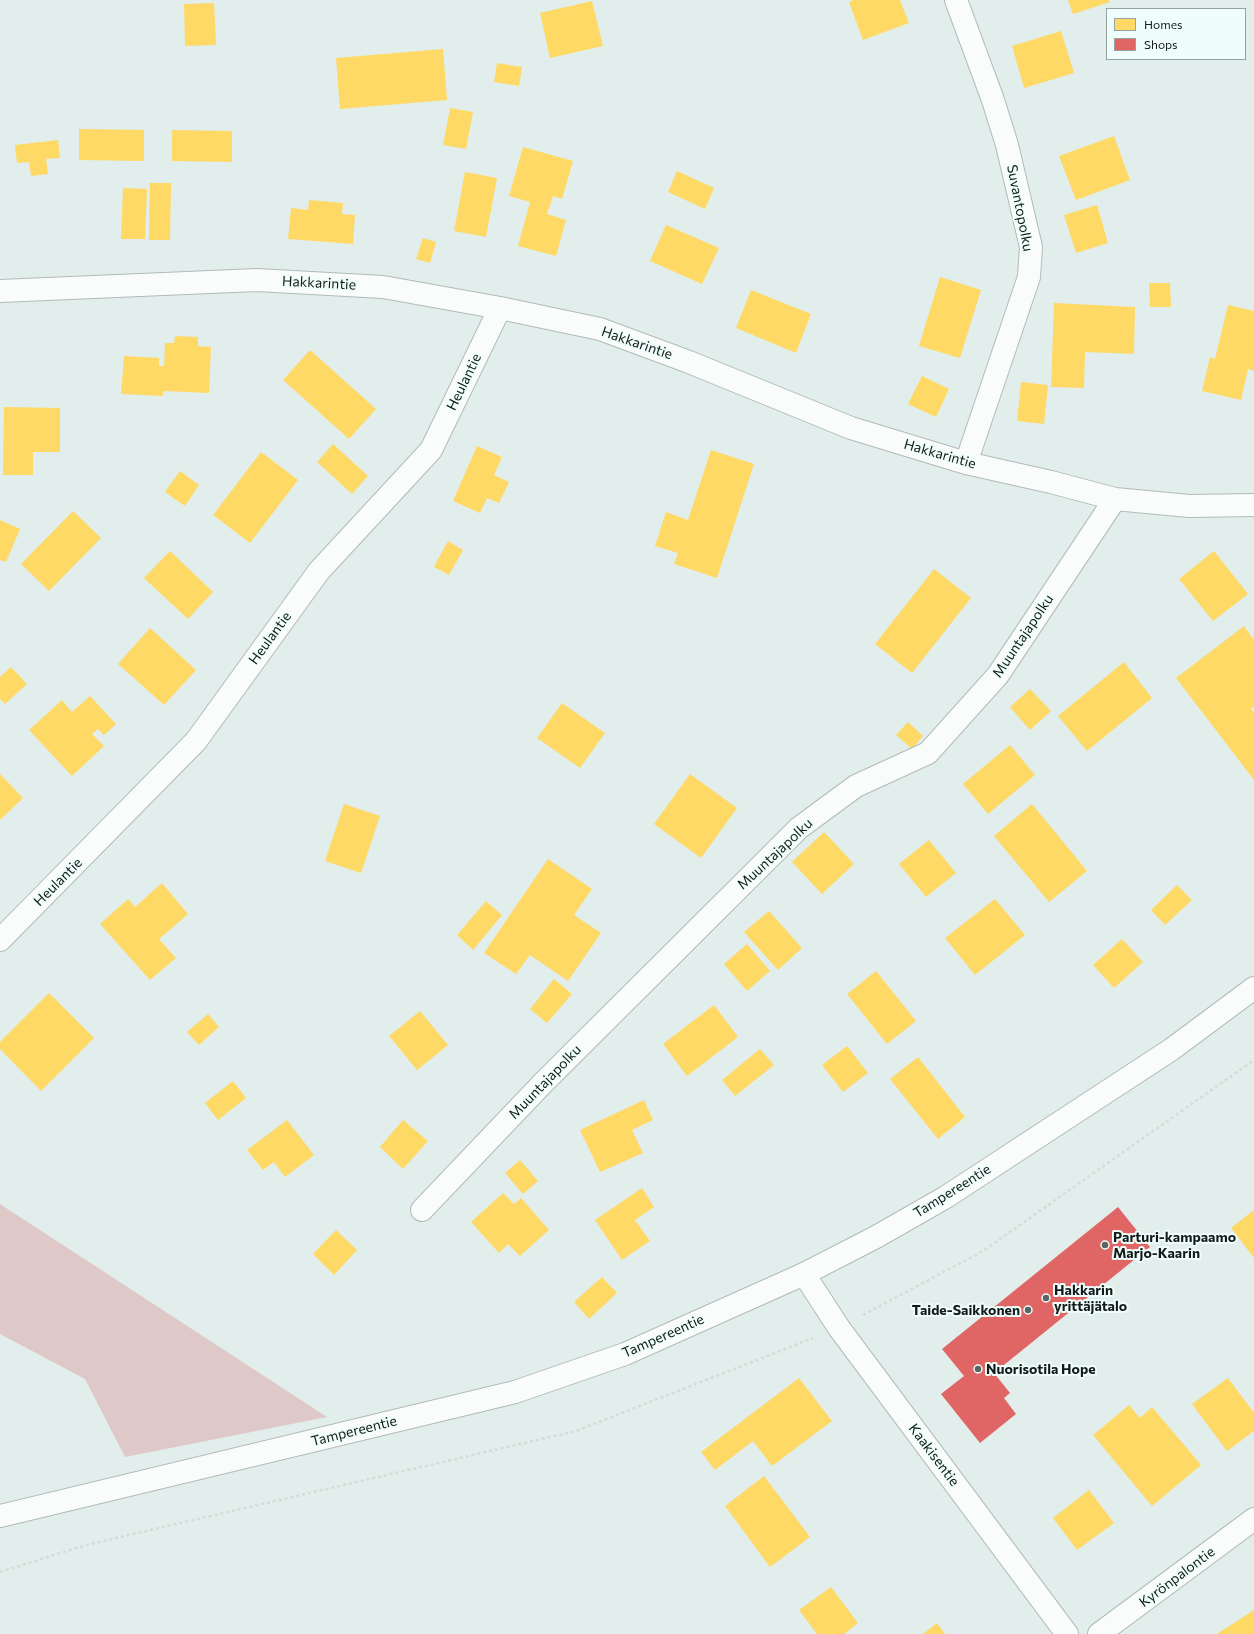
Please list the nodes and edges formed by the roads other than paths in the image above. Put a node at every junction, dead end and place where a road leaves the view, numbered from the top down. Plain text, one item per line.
1 (956, 0) edge
2 (0, 291) edge
3 (500, 308) junction
4 (966, 463) junction
5 (1115, 499) junction
6 (1254, 505) edge
7 (0, 940) edge
8 (1254, 988) edge
9 (422, 1210) dead end
10 (804, 1274) junction
11 (0, 1516) edge
12 (1254, 1519) edge
13 (1067, 1634) edge
14 (1099, 1634) edge

1 - 4 street, Suvantopolku
2 - 3 street, Hakkarintie
3 - 4 street, Hakkarintie
3 - 7 street, Heulantie
4 - 5 street, Hakkarintie
5 - 6 street, Hakkarintie
5 - 9 street, Muuntajapolku
8 - 10 street, Tampereentie
10 - 11 street, Tampereentie
10 - 13 street, Kaakisentie
12 - 14 street, Kyrönpalontie

